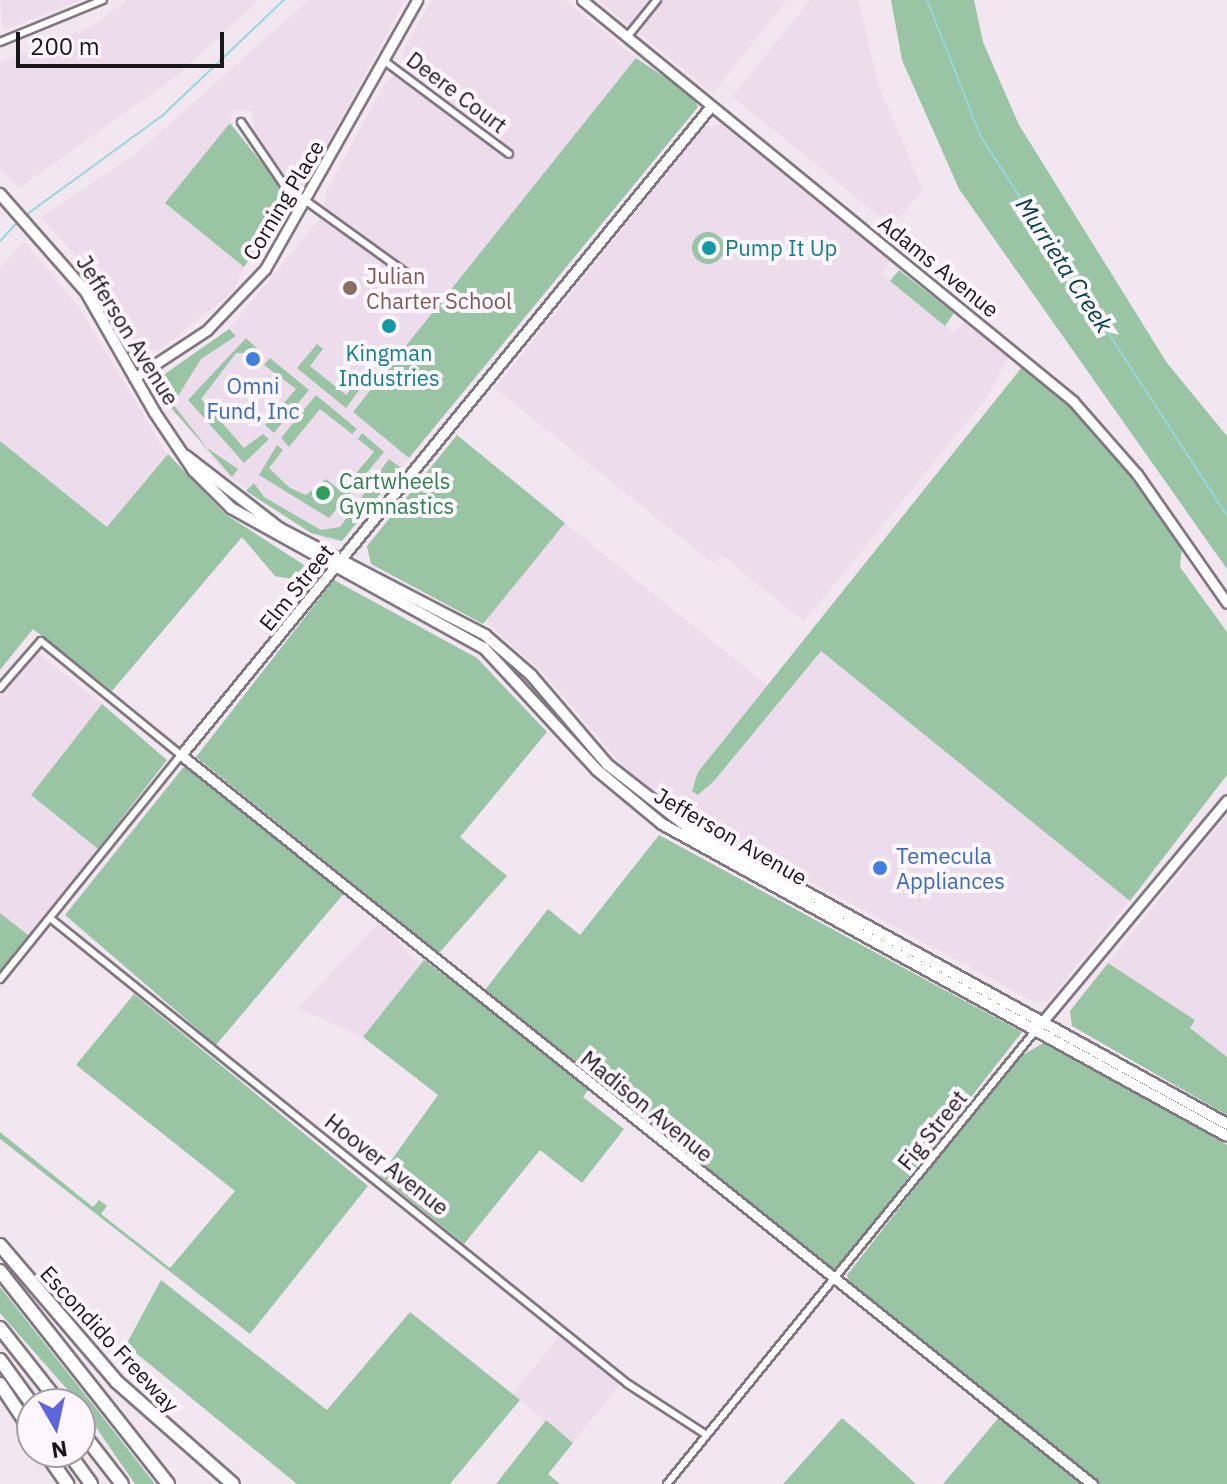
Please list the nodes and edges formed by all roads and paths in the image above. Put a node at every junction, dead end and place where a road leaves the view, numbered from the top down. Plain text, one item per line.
1 (103, 0) edge
2 (417, 0) edge
3 (582, 0) edge
4 (657, 0) edge
5 (627, 37) junction
6 (0, 42) edge
7 (383, 60) junction
8 (711, 106) junction
9 (241, 122) dead end
10 (509, 154) dead end
11 (0, 194) edge
12 (307, 201) junction
13 (410, 276) dead end
14 (134, 378) junction
15 (186, 456) junction
16 (342, 559) junction
17 (334, 569) junction
18 (1227, 603) edge
19 (484, 648) junction
20 (531, 675) junction
21 (0, 688) edge
22 (181, 755) junction
23 (1227, 800) edge
24 (805, 901) junction
25 (50, 918) junction
26 (862, 918) junction
27 (0, 979) edge
28 (1041, 1024) junction
29 (1227, 1124) edge
30 (1227, 1136) edge
31 (0, 1245) edge
32 (0, 1271) edge
33 (834, 1279) junction
34 (0, 1328) edge
35 (0, 1360) edge
36 (0, 1384) edge
37 (20, 1388) edge
38 (47, 1388) edge
39 (16, 1408) edge
40 (705, 1434) junction
41 (96, 1451) edge
42 (122, 1484) edge
43 (168, 1484) edge
44 (233, 1484) edge
45 (667, 1484) edge
46 (1092, 1484) edge

1 - 6 street
2 - 7 street, Corning Place
3 - 5 street, Adams Avenue
4 - 5 street
5 - 8 street, Adams Avenue
7 - 10 street, Deere Court
7 - 12 street, Corning Place
8 - 16 street, Elm Street
8 - 18 street, Adams Avenue
9 - 12 street
11 - 14 main road, Jefferson Avenue
12 - 13 street
12 - 14 street, Corning Place
14 - 15 main road, Jefferson Avenue
15 - 16 main road, Jefferson Avenue
15 - 17 main road, Jefferson Avenue
16 - 17 street, Elm Street
16 - 20 main road, Jefferson Avenue
17 - 19 main road, Jefferson Avenue
17 - 22 street, Elm Street
19 - 20 main road
19 - 24 main road, Jefferson Avenue
20 - 26 main road, Jefferson Avenue
21 - 22 street
22 - 25 street, Elm Street
22 - 33 street, Madison Avenue
23 - 28 street, Fig Street
24 - 26 main road
24 - 28 main road, Jefferson Avenue
25 - 27 street, Elm Street
25 - 40 street, Hoover Avenue
26 - 28 main road, Jefferson Avenue
28 - 29 main road, Jefferson Avenue
28 - 30 main road, Jefferson Avenue
28 - 33 street, Fig Street
31 - 44 highway, Escondido Freeway
32 - 43 highway
33 - 40 street, Fig Street
33 - 46 street, Madison Avenue
34 - 38 highway
35 - 37 highway
36 - 39 highway
40 - 45 street, Fig Street
41 - 42 highway

